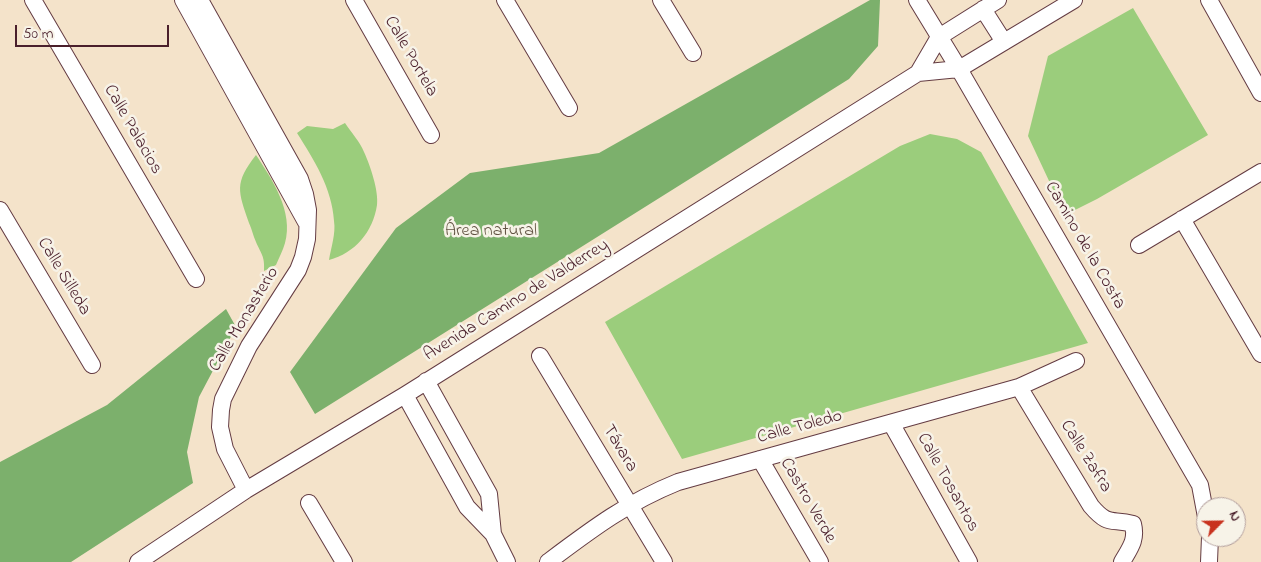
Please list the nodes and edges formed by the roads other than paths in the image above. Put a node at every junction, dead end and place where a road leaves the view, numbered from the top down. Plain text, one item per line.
1 (33, 0) edge
2 (184, 0) edge
3 (200, 0) edge
4 (354, 0) edge
5 (505, 0) edge
6 (661, 0) edge
7 (917, 0) edge
8 (998, 0) edge
9 (1074, 0) edge
10 (1209, 0) edge
11 (983, 9) junction
12 (939, 37) junction
13 (1004, 42) junction
14 (693, 53) dead end
15 (959, 69) junction
16 (918, 73) junction
17 (1261, 93) edge
18 (569, 108) dead end
19 (431, 134) dead end
20 (1261, 172) edge
21 (0, 210) edge
22 (1182, 219) junction
23 (308, 226) junction
24 (1139, 245) dead end
25 (196, 279) dead end
26 (1261, 354) edge
27 (540, 356) dead end
28 (1076, 361) dead end
29 (92, 365) dead end
30 (426, 381) junction
31 (1019, 388) junction
32 (405, 395) junction
33 (891, 423) junction
34 (760, 459) junction
35 (246, 490) junction
36 (1202, 497) edge
37 (309, 503) dead end
38 (629, 504) junction
39 (493, 534) junction
40 (1210, 547) edge
41 (138, 562) edge
42 (344, 562) edge
43 (507, 562) edge
44 (548, 562) edge
45 (664, 562) edge
46 (820, 562) edge
47 (969, 562) edge
48 (1122, 562) edge
49 (1209, 562) edge

1 - 25 street, Calle Palacios
2 - 23 street
3 - 23 street, Calle Monasterio
4 - 19 street, Calle Portela
5 - 18 street
6 - 14 street
7 - 12 street, Camino de la Costa
8 - 11 street, Avenida Camino de Valderrey
9 - 13 street, Avenida Camino de Valderrey
10 - 17 street
11 - 12 street, Avenida Camino de Valderrey
11 - 13 street
12 - 15 street, Camino de la Costa
12 - 16 street, Avenida Camino de Valderrey
13 - 15 street, Avenida Camino de Valderrey
15 - 16 street, Avenida Camino de Valderrey
15 - 36 street, Camino de la Costa
16 - 30 street, Avenida Camino de Valderrey
20 - 22 street
21 - 29 street, Calle Silleda
22 - 24 street
22 - 26 street
23 - 35 street, Calle Monasterio
27 - 38 street, Távara
28 - 31 street, Calle Toledo
30 - 32 street, Avenida Camino de Valderrey
30 - 39 street
31 - 33 street, Calle Toledo
31 - 48 street, Calle Zafra
32 - 35 street, Avenida Camino de Valderrey
32 - 39 street
33 - 34 street, Calle Toledo
33 - 47 street, Calle Tosantos
34 - 38 street, Calle Toledo
34 - 46 street, Castro Verde
35 - 41 street, Avenida Camino de Valderrey
37 - 42 street
38 - 44 street, Calle Toledo
38 - 45 street, Távara
39 - 43 street
40 - 49 street

